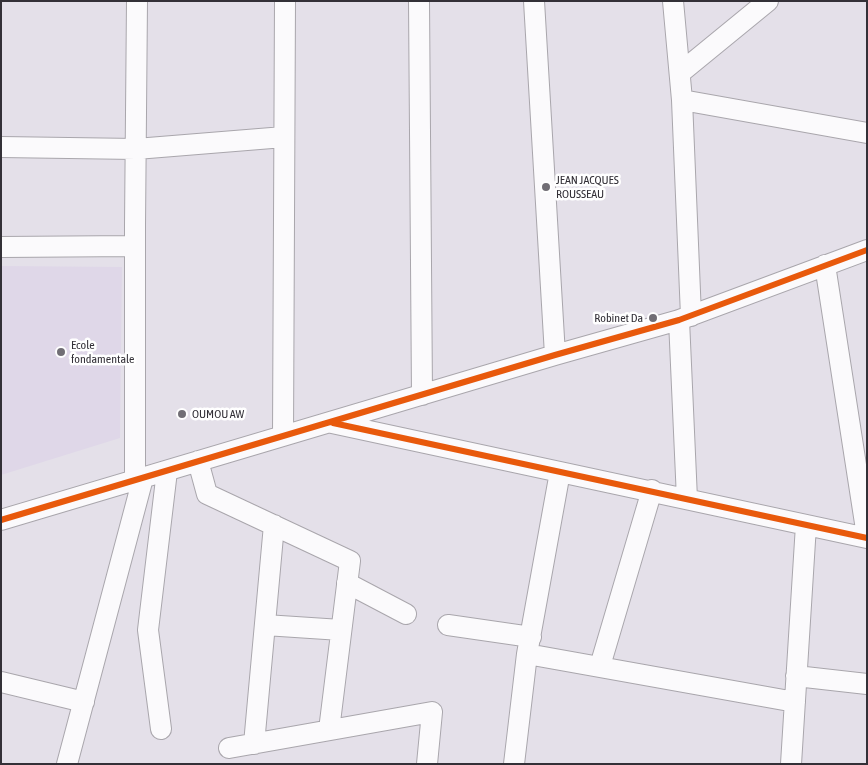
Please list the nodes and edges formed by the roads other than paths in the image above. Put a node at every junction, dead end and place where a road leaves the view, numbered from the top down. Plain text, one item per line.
1 (136, 1) edge
2 (285, 1) edge
3 (419, 1) edge
4 (534, 1) edge
5 (673, 1) edge
6 (768, 1) edge
7 (680, 72) junction
8 (682, 100) junction
9 (867, 133) edge
10 (284, 137) junction
11 (1, 147) edge
12 (136, 149) junction
13 (135, 246) junction
14 (1, 247) edge
15 (867, 250) edge
16 (825, 265) junction
17 (685, 318) junction
18 (555, 355) junction
19 (422, 395) junction
20 (330, 422) junction
21 (283, 436) junction
22 (198, 461) junction
23 (167, 470) junction
24 (560, 472) junction
25 (139, 479) junction
26 (652, 490) junction
27 (687, 499) junction
28 (1, 520) edge
29 (274, 525) junction
30 (806, 525) junction
31 (867, 537) edge
32 (347, 583) junction
33 (406, 614) dead end
34 (265, 625) junction
35 (448, 625) dead end
36 (341, 630) junction
37 (529, 646) junction
38 (600, 666) junction
39 (796, 676) junction
40 (1, 682) edge
41 (867, 684) edge
42 (84, 702) junction
43 (795, 702) junction
44 (160, 729) dead end
45 (329, 730) junction
46 (75, 735) junction
47 (254, 744) junction
48 (230, 748) dead end
49 (67, 764) edge
50 (79, 764) edge
51 (427, 764) edge
52 (514, 764) edge
53 (791, 764) edge

1 - 12 street
2 - 10 street
3 - 19 street
4 - 18 street
5 - 7 street
6 - 7 street
7 - 8 street
8 - 9 street
8 - 17 street
10 - 12 street
10 - 21 street
11 - 12 street
12 - 13 street
13 - 14 street
13 - 25 street
15 - 16 street
16 - 17 street
16 - 31 street
17 - 18 street
17 - 27 street
18 - 19 street
19 - 20 street
20 - 21 street
20 - 24 street
21 - 22 street
22 - 23 street
22 - 29 street
23 - 25 street
23 - 44 street
24 - 26 street
24 - 37 street
25 - 28 street
25 - 42 street
26 - 27 street
26 - 38 street
27 - 30 street
29 - 32 street
29 - 34 street
30 - 31 street
30 - 39 street
32 - 33 street
32 - 36 street
34 - 36 street
34 - 47 street
35 - 37 street
36 - 45 street
37 - 38 street
37 - 52 street
38 - 43 street
39 - 41 street
39 - 43 street
40 - 42 street
42 - 46 street
43 - 53 street
45 - 47 street
45 - 51 street
46 - 49 street
46 - 50 street
47 - 48 street

